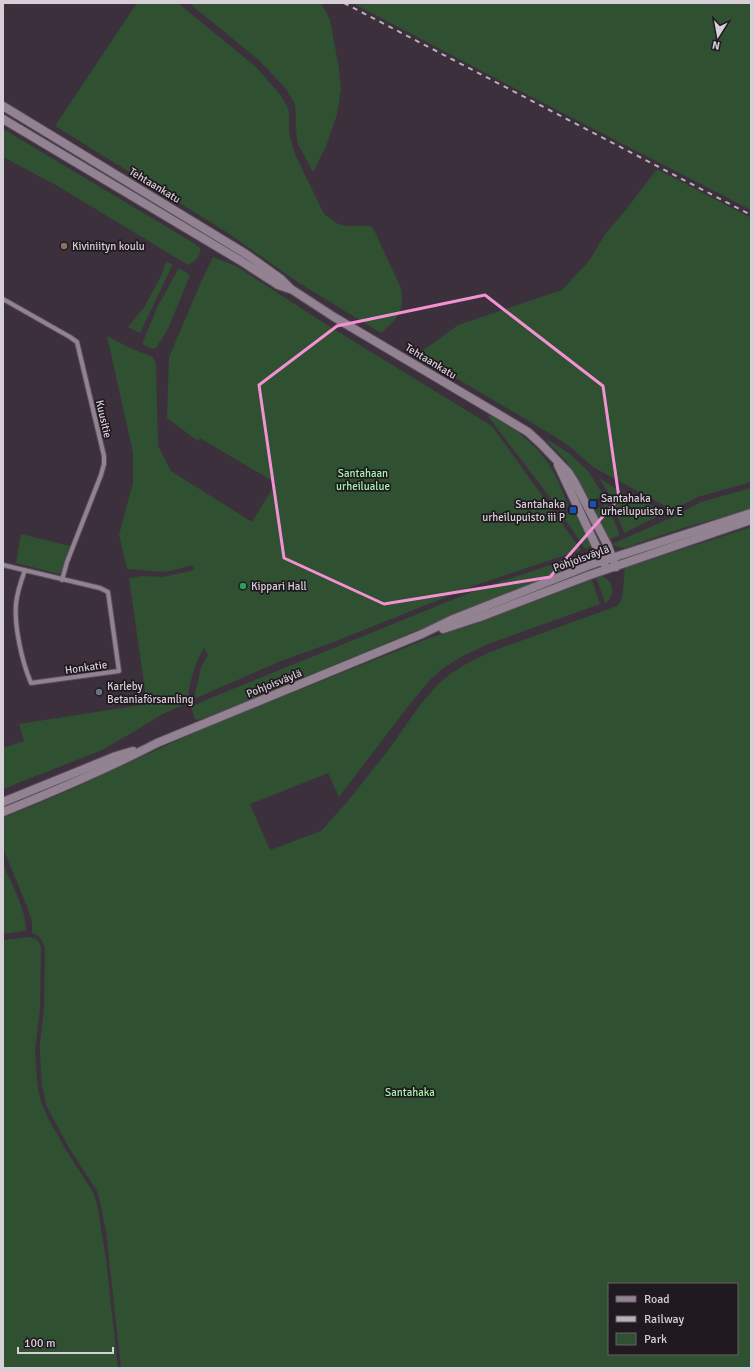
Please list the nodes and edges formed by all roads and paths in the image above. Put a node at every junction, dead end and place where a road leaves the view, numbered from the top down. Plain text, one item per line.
1 (3, 106) edge
2 (3, 119) edge
3 (291, 289) junction
4 (3, 299) edge
5 (555, 459) junction
6 (751, 513) edge
7 (751, 520) edge
8 (613, 557) junction
9 (603, 561) junction
10 (3, 565) edge
11 (616, 567) junction
12 (25, 570) junction
13 (607, 570) junction
14 (62, 580) junction
15 (422, 634) junction
16 (157, 743) junction
17 (3, 802) edge
18 (3, 812) edge

1 - 3 main road, Tehtaankatu
2 - 3 main road, Tehtaankatu
3 - 5 main road, Tehtaankatu
4 - 14 street, Kuusitie
5 - 8 main road, Tehtaankatu
5 - 9 main road, Tehtaankatu
6 - 8 main road, Pohjoisväylä
7 - 11 main road, Pohjoisväylä
8 - 9 main road, Pohjoisväylä
8 - 11 main road, Tehtaankatu
9 - 13 main road, Tehtaankatu
9 - 15 main road, Pohjoisväylä
10 - 12 street, Honkatie
11 - 13 main road, Pohjoisväylä
12 - 14 street, Honkatie
12 - 14 street, Honkatie
13 - 15 main road, Pohjoisväylä
15 - 16 main road, Pohjoisväylä
16 - 17 main road, Pohjoisväylä
16 - 18 main road, Pohjoisväylä

